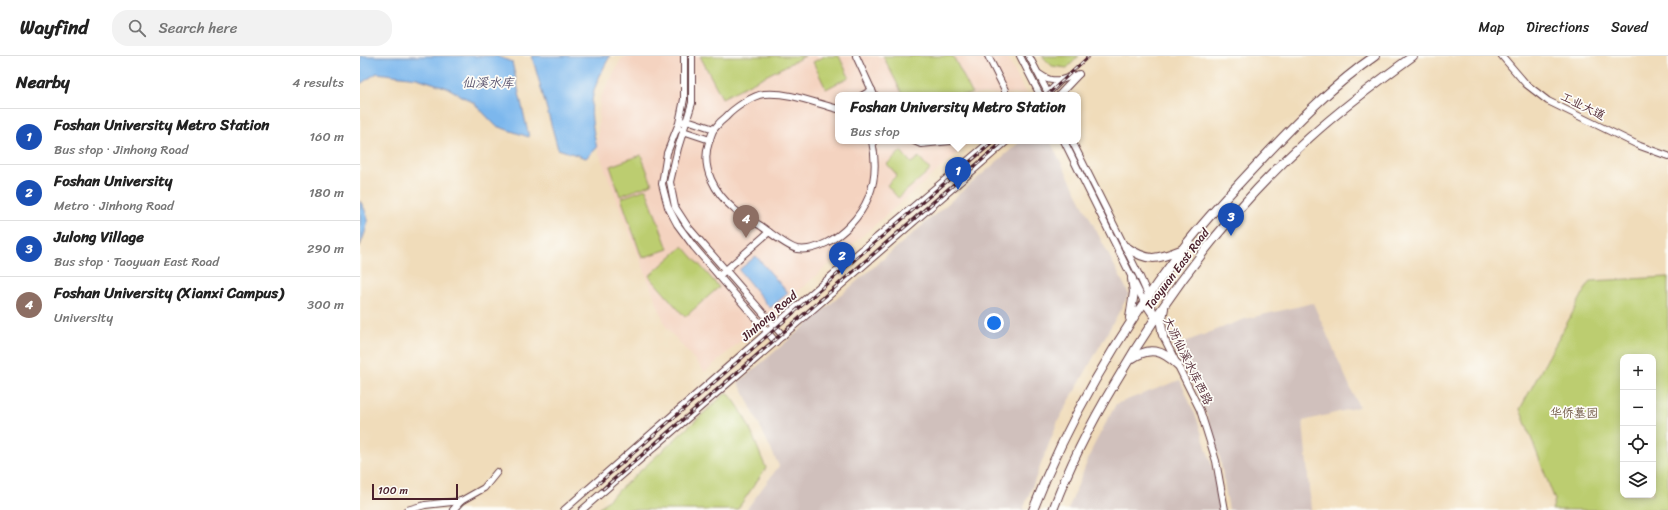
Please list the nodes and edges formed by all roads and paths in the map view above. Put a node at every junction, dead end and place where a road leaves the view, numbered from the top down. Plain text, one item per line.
1 (684, 56) edge
2 (692, 56) edge
3 (856, 56) edge
4 (988, 56) edge
5 (1020, 56) edge
6 (1029, 56) edge
7 (1375, 56) edge
8 (1413, 56) edge
9 (1502, 56) edge
10 (1038, 74) junction
11 (1061, 80) junction
12 (873, 92) edge
13 (1005, 92) edge
14 (1038, 92) edge
15 (1047, 92) edge
16 (1050, 92) edge
17 (1062, 92) edge
18 (835, 107) edge
19 (687, 120) junction
20 (679, 123) junction
21 (714, 129) junction
22 (683, 131) junction
23 (710, 140) junction
24 (873, 144) edge
25 (921, 144) edge
26 (935, 144) edge
27 (987, 144) edge
28 (1004, 144) edge
29 (1065, 144) edge
30 (1074, 144) edge
31 (1668, 156) edge
32 (769, 232) junction
33 (1126, 247) junction
34 (1182, 250) junction
35 (726, 270) junction
36 (719, 276) junction
37 (1132, 279) junction
38 (1146, 299) junction
39 (1167, 301) junction
40 (1155, 318) junction
41 (1129, 324) junction
42 (774, 326) junction
43 (767, 332) junction
44 (1163, 335) junction
45 (783, 336) junction
46 (776, 342) junction
47 (1127, 362) junction
48 (1178, 365) junction
49 (497, 472) dead end
50 (461, 501) junction
51 (407, 510) edge
52 (453, 510) edge
53 (564, 510) edge
54 (582, 510) edge
55 (1033, 510) edge
56 (1053, 510) edge
57 (1226, 510) edge

1 - 20 street
2 - 19 street
3 - 12 street
4 - 13 street
5 - 14 street
6 - 10 street
7 - 34 main road, Taoyuan East Road
8 - 39 main road, Taoyuan East Road
9 - 31 street, 工业大道
10 - 11 street
10 - 15 street
11 - 16 street
11 - 17 street
18 - 21 street
19 - 20 street
19 - 21 street
19 - 22 street
20 - 22 street
20 - 36 street
21 - 23 street
22 - 23 street
22 - 35 street
23 - 32 street
24 - 32 street
25 - 26 street
27 - 42 street, Jinhong Road
28 - 45 street, Jinhong Road
29 - 37 street
30 - 33 street, 大沥仙溪水库西路
32 - 35 street
33 - 34 main road
33 - 38 street, 大沥仙溪水库西路
34 - 38 main road, Taoyuan East Road
35 - 36 street
35 - 42 street
36 - 43 street
37 - 38 street
37 - 41 main road
38 - 40 street, 大沥仙溪水库西路
38 - 41 main road, Taoyuan East Road
39 - 40 main road, Taoyuan East Road
39 - 44 main road
40 - 44 street, 大沥仙溪水库西路
40 - 47 main road, Taoyuan East Road
41 - 55 main road, Taoyuan East Road
42 - 43 street, Jinhong Road
42 - 45 street
43 - 46 street
43 - 53 street, Jinhong Road
44 - 48 street, 大沥仙溪水库西路
45 - 46 street, Jinhong Road
46 - 54 street, Jinhong Road
47 - 48 main road
47 - 56 main road, Taoyuan East Road
48 - 57 street, 大沥仙溪水库西路
49 - 50 street
50 - 51 street
50 - 52 street

